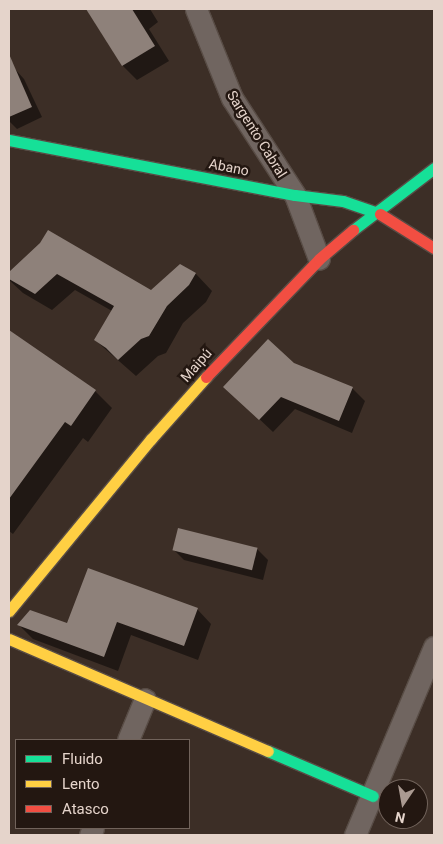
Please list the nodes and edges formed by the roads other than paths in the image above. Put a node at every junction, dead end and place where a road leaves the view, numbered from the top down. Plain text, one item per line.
1 (196, 9) edge
2 (9, 140) edge
3 (434, 168) edge
4 (295, 195) junction
5 (375, 211) junction
6 (434, 248) edge
7 (319, 259) junction
8 (9, 611) edge
9 (9, 639) edge
10 (434, 647) edge
11 (145, 699) junction
12 (128, 739) edge
13 (373, 796) junction
14 (355, 835) edge

1 - 4 street, Sargento Cabral
2 - 4 street, Abano
3 - 5 street, Maipú
4 - 5 street, Abano
4 - 7 street, Sargento Cabral
5 - 6 street, Abano
5 - 7 street, Maipú
7 - 8 street, Maipú
9 - 11 street
10 - 13 street
11 - 12 street
11 - 13 street
13 - 14 street

